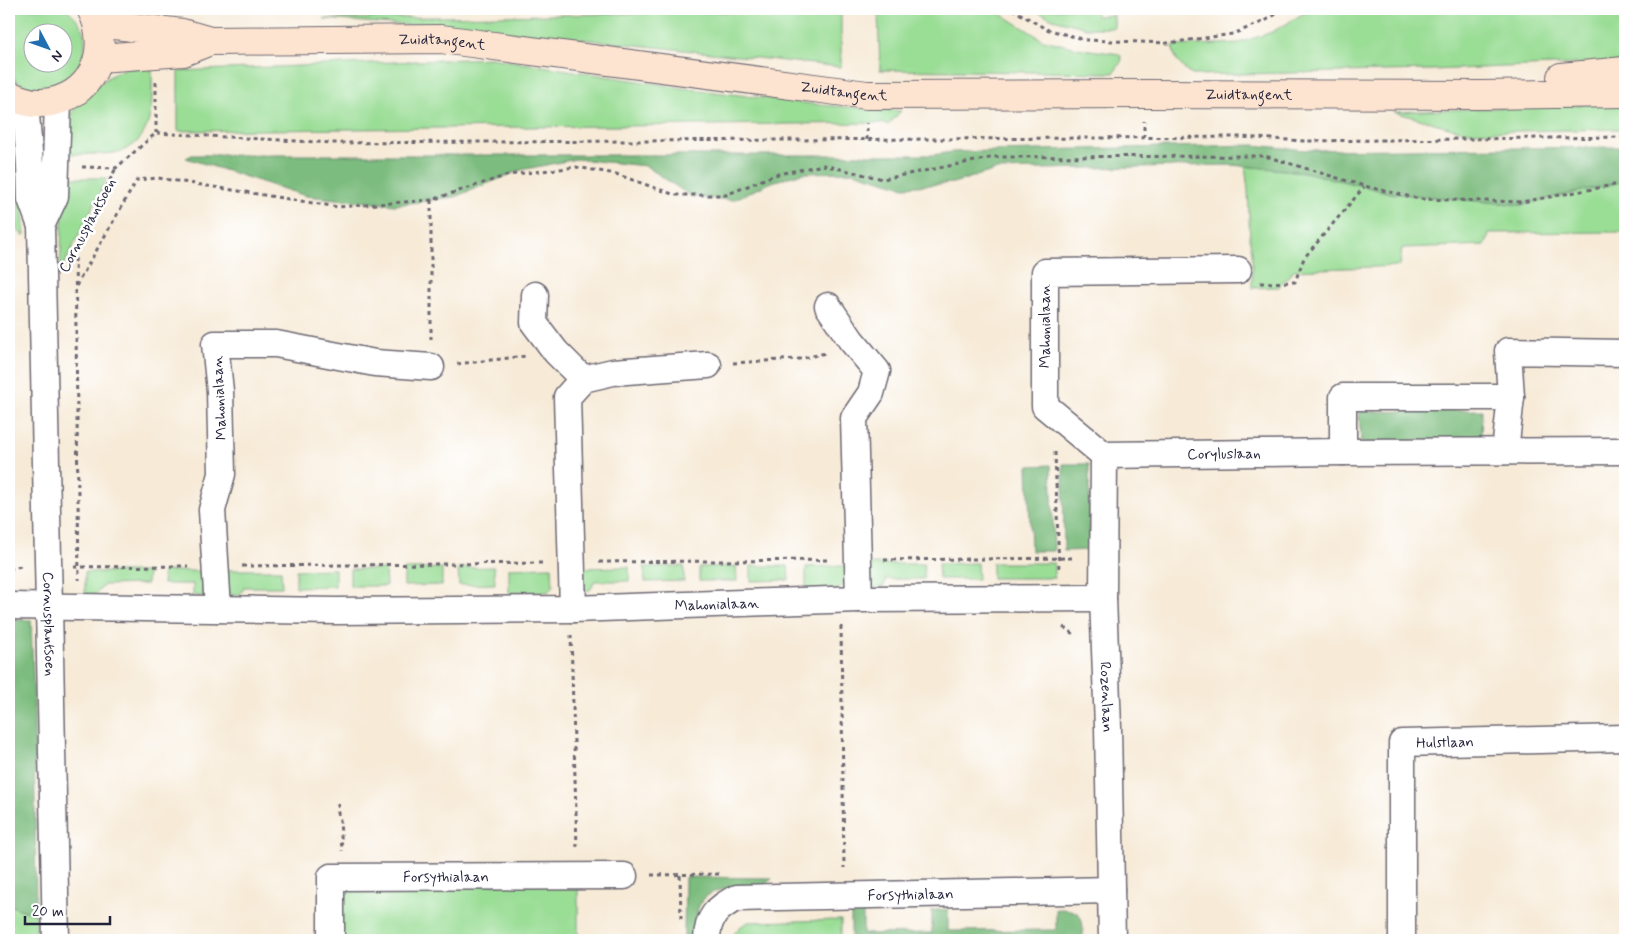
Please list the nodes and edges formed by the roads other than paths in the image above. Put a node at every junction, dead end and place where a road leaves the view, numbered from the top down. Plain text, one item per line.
1 (95, 16) edge
2 (210, 41) junction
3 (99, 58) junction
4 (1625, 71) edge
5 (1625, 93) edge
6 (1482, 95) junction
7 (17, 99) edge
8 (58, 101) junction
9 (41, 226) junction
10 (1238, 270) road end
11 (535, 295) dead end
12 (828, 306) dead end
13 (1625, 353) edge
14 (708, 365) road end
15 (432, 367) road end
16 (583, 379) junction
17 (1511, 397) junction
18 (1505, 451) junction
19 (1625, 451) edge
20 (1344, 452) junction
21 (1104, 455) junction
22 (1103, 598) junction
23 (849, 600) junction
24 (9, 606) edge
25 (50, 607) junction
26 (218, 609) junction
27 (572, 609) junction
28 (1625, 738) edge
29 (624, 876) dead end
30 (1111, 890) junction
31 (56, 940) edge
32 (331, 940) edge
33 (707, 940) edge
34 (1112, 940) edge
35 (1402, 940) edge

1 - 2 main road, Zuidtangent
1 - 3 main road
2 - 3 main road, Zuidtangent
2 - 6 main road, Zuidtangent
3 - 8 main road
4 - 6 main road, Zuidtangent
5 - 6 main road, Zuidtangent
7 - 8 main road
7 - 9 street, Cornusplantsoen
8 - 9 street, Cornusplantsoen
9 - 25 street, Cornusplantsoen
10 - 21 street, Mahonialaan
11 - 16 street
12 - 23 street
13 - 17 street
14 - 16 street
15 - 26 street, Mahonialaan
16 - 27 street
17 - 18 street
17 - 20 street
18 - 19 street, Coryluslaan
18 - 20 street, Coryluslaan
20 - 21 street, Coryluslaan
21 - 22 street, Rozenlaan
22 - 23 street, Mahonialaan
22 - 30 street, Rozenlaan
23 - 27 street, Mahonialaan
24 - 25 street, Mahonialaan
25 - 26 street, Mahonialaan
25 - 31 street, Cornusplantsoen
26 - 27 street, Mahonialaan
28 - 35 street, Hulstlaan
29 - 32 street, Forsythialaan
30 - 33 street, Forsythialaan
30 - 34 street, Rozenlaan

